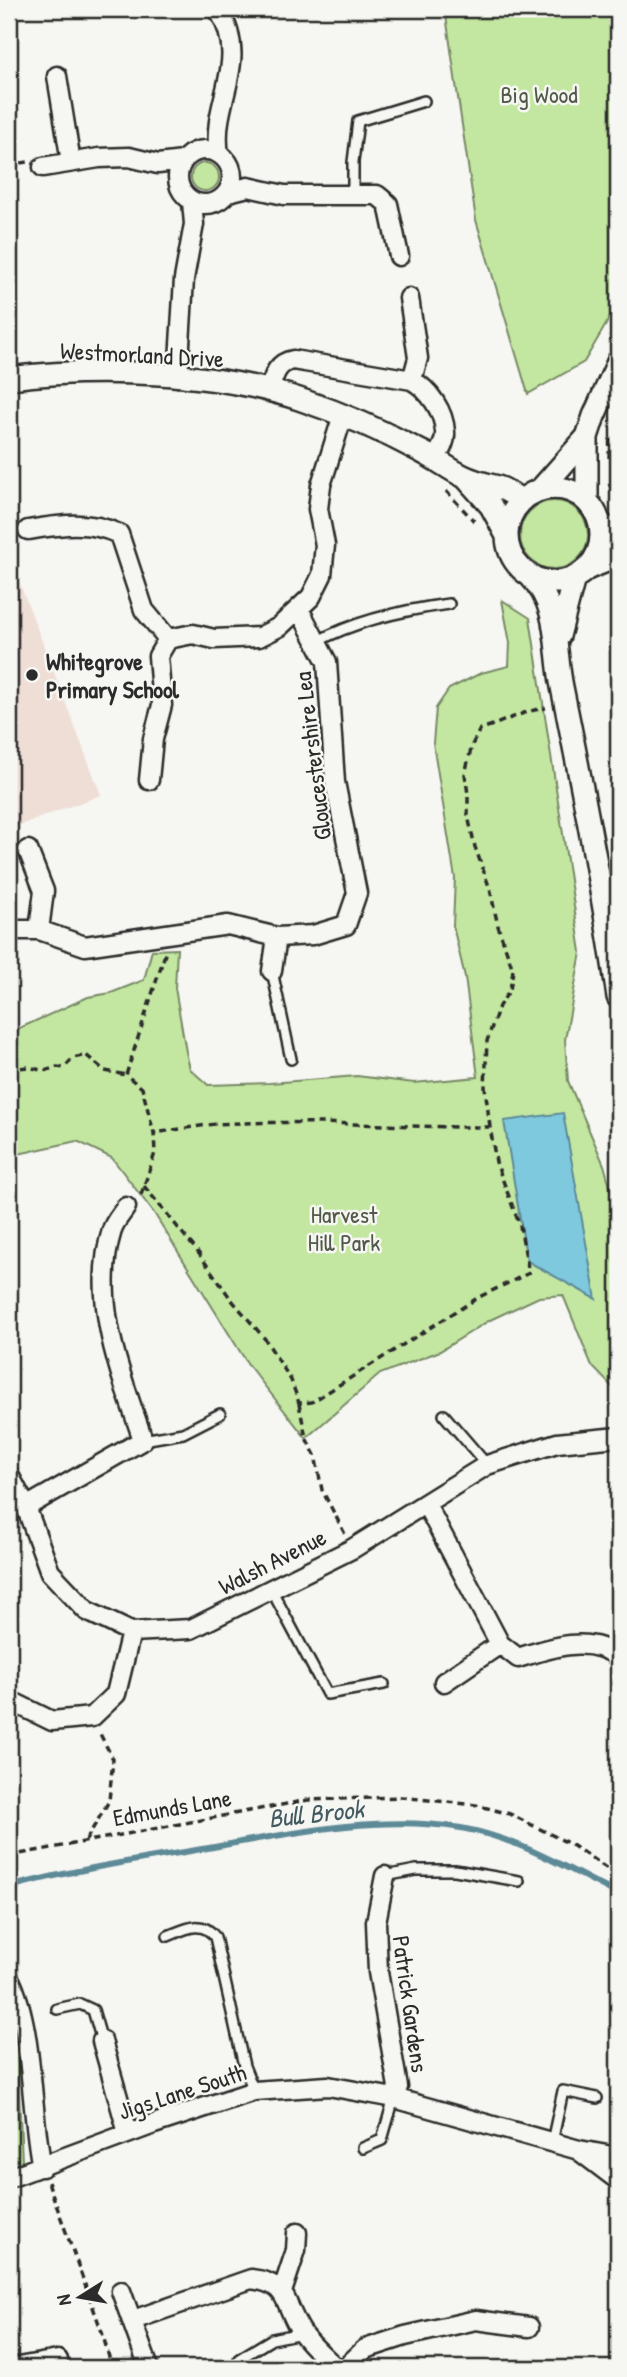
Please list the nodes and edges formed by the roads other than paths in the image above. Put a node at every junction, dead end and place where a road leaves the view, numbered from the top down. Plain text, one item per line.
1 (218, 9) edge
2 (57, 76) dead end
3 (424, 101) dead end
4 (211, 152) junction
5 (71, 162) junction
6 (43, 167) dead end
7 (181, 170) junction
8 (232, 173) junction
9 (248, 187) junction
10 (228, 192) junction
11 (353, 195) junction
12 (200, 203) junction
13 (399, 256) dead end
14 (409, 298) dead end
15 (618, 362) edge
16 (178, 377) junction
17 (9, 378) edge
18 (412, 380) junction
19 (269, 391) junction
20 (342, 415) junction
21 (587, 437) junction
22 (435, 459) junction
23 (464, 477) junction
24 (540, 490) junction
25 (521, 500) junction
26 (587, 501) junction
27 (609, 526) edge
28 (28, 530) dead end
29 (501, 540) junction
30 (618, 558) edge
31 (522, 574) junction
32 (579, 575) junction
33 (449, 604) dead end
34 (299, 609) junction
35 (168, 639) junction
36 (316, 642) junction
37 (557, 645) junction
38 (149, 780) dead end
39 (28, 850) dead end
40 (9, 930) edge
41 (39, 930) junction
42 (614, 932) edge
43 (277, 937) junction
44 (272, 971) joint
45 (618, 997) edge
46 (291, 1059) dead end
47 (126, 1207) road end
48 (220, 1414) dead end
49 (444, 1415) dead end
50 (618, 1437) edge
51 (143, 1440) junction
52 (487, 1465) junction
53 (9, 1475) edge
54 (425, 1504) junction
55 (26, 1507) junction
56 (271, 1589) junction
57 (131, 1632) junction
58 (500, 1644) junction
59 (618, 1657) edge
60 (444, 1682) dead end
61 (384, 1684) dead end
62 (9, 1700) edge
63 (385, 1875) joint
64 (519, 1881) dead end
65 (168, 1936) dead end
66 (9, 1978) edge
67 (57, 2009) dead end
68 (102, 2041) joint
69 (254, 2091) junction
70 (394, 2098) junction
71 (597, 2098) dead end
72 (128, 2133) junction
73 (552, 2142) junction
74 (363, 2148) dead end
75 (579, 2150) junction
76 (618, 2157) edge
77 (45, 2175) junction
78 (9, 2178) edge
79 (618, 2180) edge
80 (297, 2233) dead end
81 (121, 2291) dead end
82 (282, 2292) junction
83 (133, 2320) junction
84 (529, 2328) dead end
85 (302, 2333) junction
86 (239, 2359) dead end
87 (58, 2360) dead end
88 (12, 2368) edge
89 (149, 2368) edge
90 (336, 2368) edge
91 (345, 2368) edge

1 - 4 street
2 - 5 street
3 - 11 lane
4 - 7 street
4 - 8 street
5 - 6 street
5 - 7 street
7 - 12 street
8 - 9 street
8 - 10 street
9 - 10 street
9 - 11 street
10 - 12 street
11 - 13 street
12 - 16 street
14 - 18 street
15 - 21 street
16 - 17 street, Westmorland Drive
16 - 19 street, Westmorland Drive
18 - 19 street
18 - 22 street
19 - 20 street, Westmorland Drive
20 - 22 street, Westmorland Drive
20 - 34 street
21 - 24 street
21 - 26 street
22 - 23 street, Westmorland Drive
23 - 25 street, Westmorland Drive
23 - 29 street, Westmorland Drive
24 - 25 street
24 - 26 street
25 - 29 street
26 - 27 street
27 - 32 street
28 - 35 street
29 - 31 street
30 - 32 street
31 - 32 street
31 - 37 street
32 - 37 street
33 - 36 lane
34 - 35 street
34 - 36 street, Gloucestershire Lea
35 - 38 street
36 - 43 street, Gloucestershire Lea
37 - 42 street
39 - 41 street
40 - 41 street, Gloucestershire Lea
41 - 43 street, Gloucestershire Lea
42 - 45 street
43 - 44 street
44 - 46 lane
47 - 51 street
48 - 51 lane
49 - 52 lane
50 - 52 street, Walsh Avenue
51 - 55 street
52 - 54 street, Walsh Avenue
53 - 55 street, Walsh Avenue
54 - 56 street, Walsh Avenue
54 - 58 street
55 - 57 street, Walsh Avenue
56 - 57 street, Walsh Avenue
56 - 61 lane
57 - 62 street
58 - 59 street
58 - 60 street
63 - 64 lane
63 - 70 street, Patrick Gardens
65 - 69 lane
66 - 77 street
67 - 68 lane
68 - 72 street
69 - 70 street, Jigs Lane South
69 - 72 street, Jigs Lane South
70 - 73 street, Jigs Lane South
70 - 74 lane
71 - 73 lane
72 - 77 street, Jigs Lane South
73 - 75 street, Jigs Lane South
75 - 76 street, Jigs Lane South
75 - 79 street, Jigs Lane South
77 - 78 street, Jigs Lane South
80 - 82 street
81 - 83 street
82 - 83 street
82 - 85 street
83 - 89 street
84 - 91 street
85 - 86 lane
85 - 90 street
87 - 88 street

